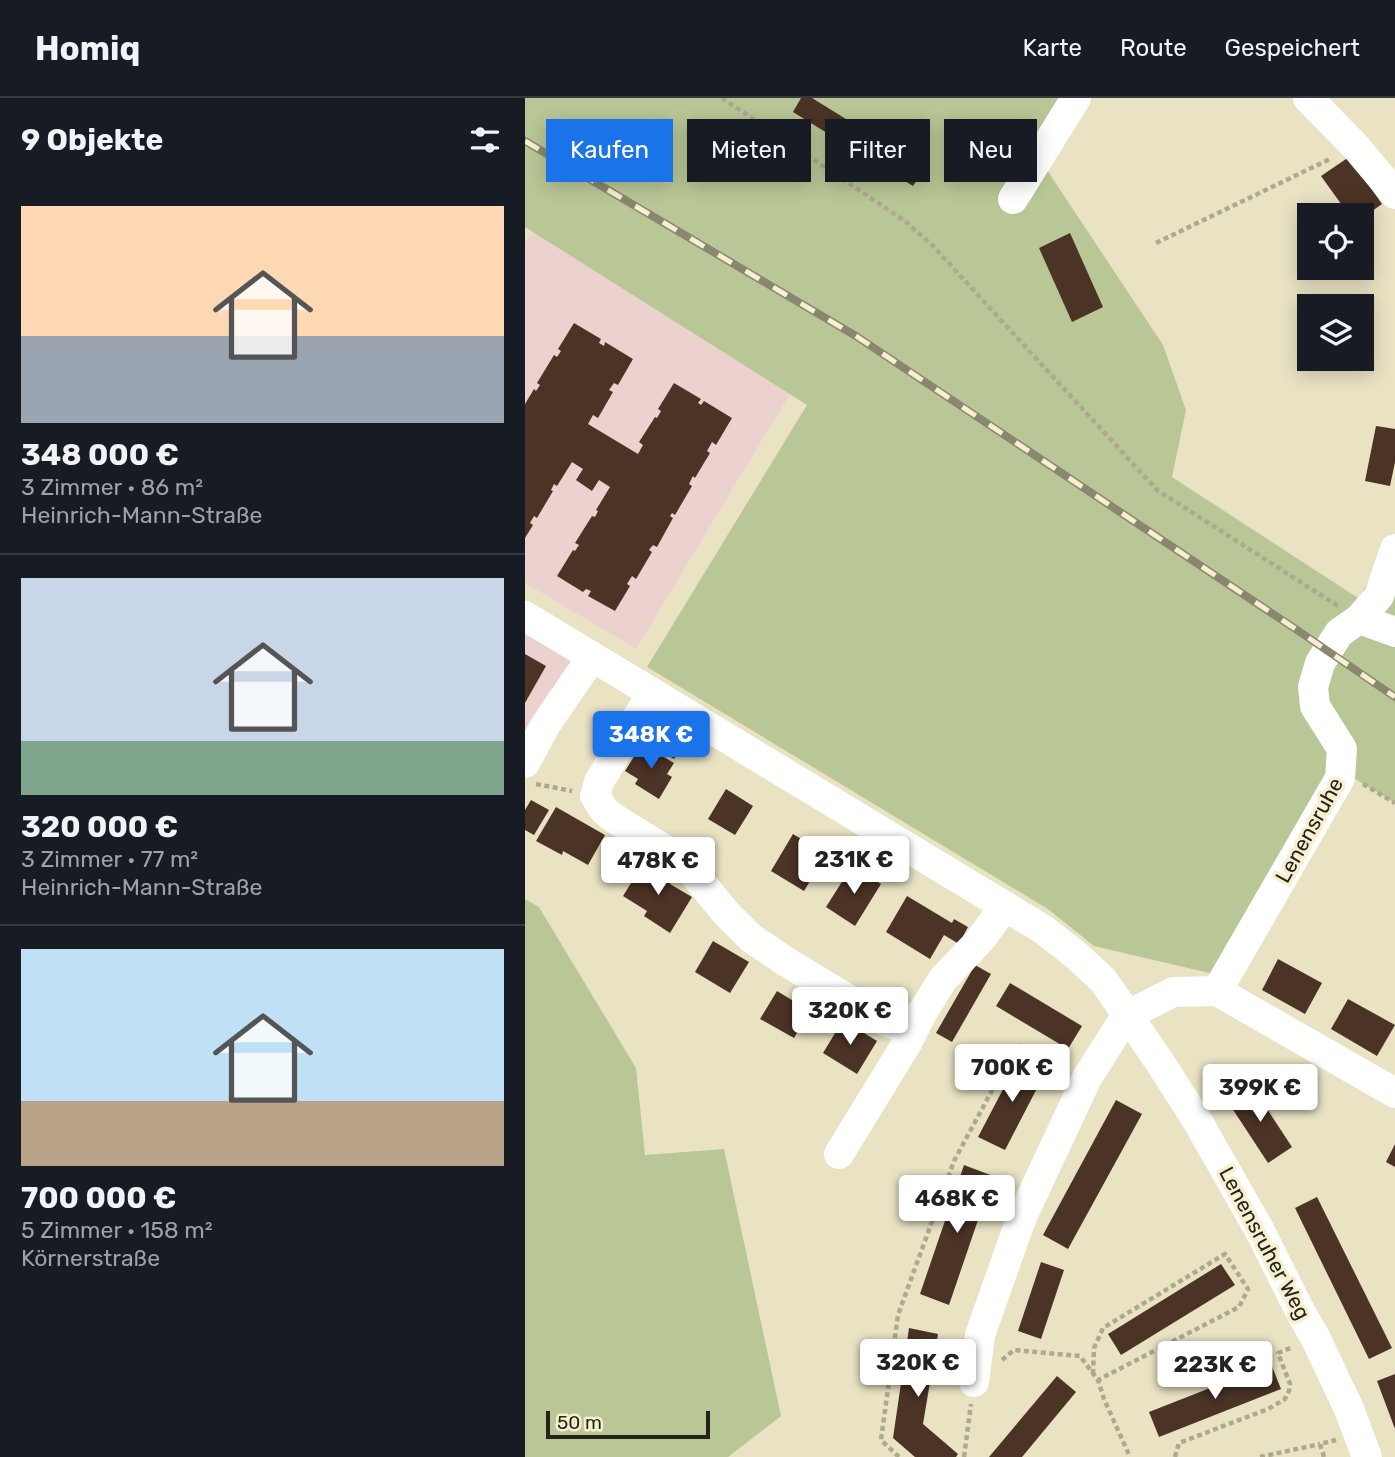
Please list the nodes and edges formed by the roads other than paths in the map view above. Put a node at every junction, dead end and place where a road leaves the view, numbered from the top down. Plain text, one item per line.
1 (1076, 98) edge
2 (1308, 98) edge
3 (1395, 194) edge
4 (1013, 199) dead end
5 (1395, 549) edge
6 (525, 616) edge
7 (1359, 619) junction
8 (1395, 632) edge
9 (592, 657) junction
10 (652, 693) junction
11 (525, 763) edge
12 (1005, 906) junction
13 (1217, 991) junction
14 (922, 1013) junction
15 (1126, 1016) junction
16 (1395, 1093) edge
17 (839, 1154) dead end
18 (974, 1382) road end
19 (1367, 1457) edge

1 - 4 street
2 - 3 street
5 - 7 street, Lenensruhe
6 - 9 street, Lenensruher Weg
7 - 8 street
7 - 13 street, Lenensruhe
9 - 10 street, Lenensruher Weg
9 - 11 street
10 - 12 street, Lenensruher Weg
10 - 14 street
12 - 14 street
12 - 15 street, Lenensruher Weg
13 - 15 street
13 - 16 street
14 - 17 street
15 - 18 street
15 - 19 street, Lenensruher Weg

